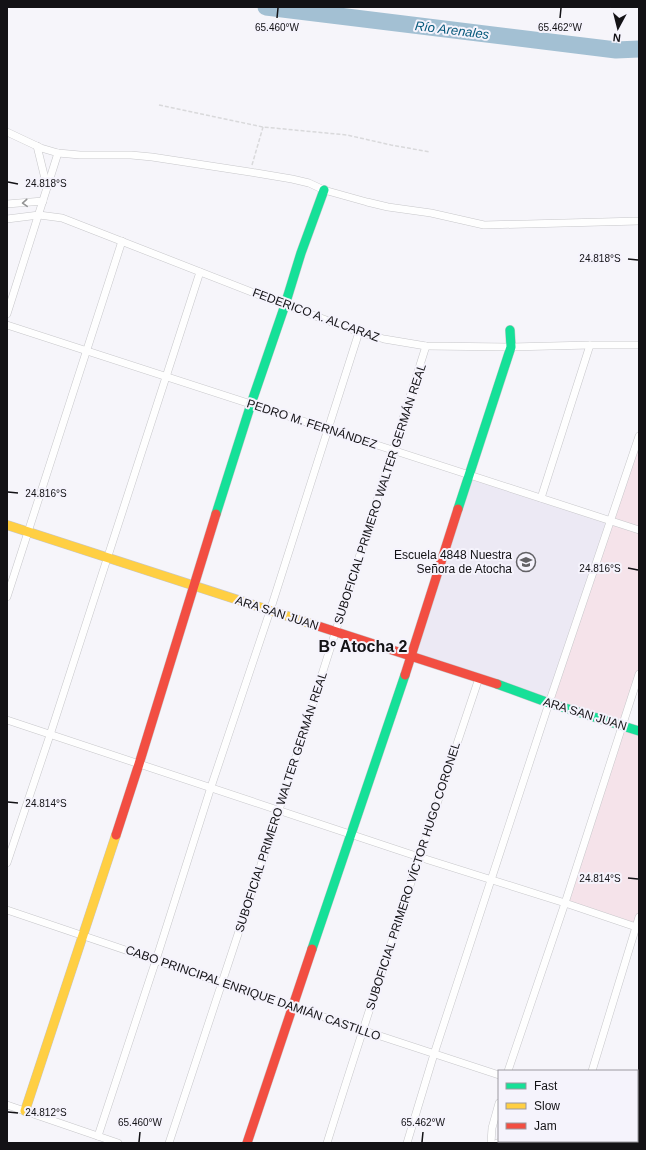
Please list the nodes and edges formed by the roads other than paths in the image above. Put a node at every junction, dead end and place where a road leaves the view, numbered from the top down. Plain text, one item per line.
1 (7, 132) edge
2 (37, 146) junction
3 (58, 153) junction
4 (47, 187) junction
5 (324, 190) junction
6 (43, 201) junction
7 (7, 204) edge
8 (38, 215) junction
9 (7, 218) edge
10 (639, 221) edge
11 (122, 241) junction
12 (200, 272) junction
13 (285, 305) junction
14 (7, 314) edge
15 (7, 325) edge
16 (510, 330) dead end
17 (359, 332) junction
18 (590, 345) junction
19 (639, 345) edge
20 (426, 346) junction
21 (511, 347) junction
22 (87, 351) junction
23 (166, 376) junction
24 (251, 404) junction
25 (328, 429) junction
26 (639, 436) edge
27 (394, 450) junction
28 (469, 474) junction
29 (541, 498) junction
30 (611, 521) junction
31 (7, 525) edge
32 (639, 530) edge
33 (28, 532) junction
34 (107, 558) junction
35 (193, 586) junction
36 (7, 597) edge
37 (270, 611) junction
38 (336, 632) junction
39 (411, 656) junction
40 (639, 674) edge
41 (479, 678) junction
42 (549, 703) junction
43 (7, 720) edge
44 (622, 726) junction
45 (639, 731) edge
46 (50, 735) junction
47 (139, 764) junction
48 (211, 787) junction
49 (279, 810) junction
50 (350, 834) junction
51 (419, 857) junction
52 (7, 862) edge
53 (491, 880) junction
54 (565, 903) junction
55 (7, 910) edge
56 (639, 916) edge
57 (637, 928) edge
58 (83, 935) junction
59 (156, 960) junction
60 (223, 982) junction
61 (293, 1006) junction
62 (362, 1030) junction
63 (434, 1054) junction
64 (508, 1070) edge
65 (592, 1070) edge
66 (498, 1075) edge
67 (7, 1105) edge
68 (498, 1107) edge
69 (25, 1111) junction
70 (98, 1136) junction
71 (118, 1143) edge
72 (169, 1143) edge
73 (247, 1143) edge
74 (327, 1143) edge
75 (407, 1143) edge
76 (491, 1143) edge

1 - 2 street
2 - 3 street
2 - 4 street
3 - 4 street
3 - 5 street
4 - 6 street
5 - 10 street
5 - 13 street
6 -> 7 street
6 - 8 street
8 - 9 street, FEDERICO A. ALCARAZ
8 - 11 street, FEDERICO A. ALCARAZ
8 - 14 street
11 - 12 street, FEDERICO A. ALCARAZ
11 - 22 street
12 - 13 street, FEDERICO A. ALCARAZ
12 - 23 street
13 - 17 street, FEDERICO A. ALCARAZ
13 - 24 street
15 - 22 street, PEDRO M. FERNÁNDEZ
16 - 21 street
17 - 20 street, FEDERICO A. ALCARAZ
17 - 25 street
18 - 19 street, FEDERICO A. ALCARAZ
18 - 21 street, FEDERICO A. ALCARAZ
18 - 29 street
20 - 21 street, FEDERICO A. ALCARAZ
20 - 27 street, SUBOFICIAL PRIMERO WALTER GERMÁN REAL
21 - 28 street
22 - 23 street, PEDRO M. FERNÁNDEZ
22 - 33 street
23 - 24 street, PEDRO M. FERNÁNDEZ
23 - 34 street
24 - 25 street, PEDRO M. FERNÁNDEZ
24 - 35 street
25 - 27 street, PEDRO M. FERNÁNDEZ
25 - 37 street
26 - 30 street
27 - 28 street, PEDRO M. FERNÁNDEZ
27 - 38 street, SUBOFICIAL PRIMERO WALTER GERMÁN REAL
28 - 29 street, PEDRO M. FERNÁNDEZ
28 - 39 street
29 - 30 street, PEDRO M. FERNÁNDEZ
30 - 32 street, PEDRO M. FERNÁNDEZ
30 - 42 street
31 - 33 street, ARA SAN JUAN
33 - 34 street, ARA SAN JUAN
33 - 36 street
34 - 35 street, ARA SAN JUAN
34 - 46 street
35 - 37 street, ARA SAN JUAN
35 - 47 street
37 - 38 street, ARA SAN JUAN
37 - 48 street
38 - 39 street, ARA SAN JUAN
38 - 49 street, SUBOFICIAL PRIMERO WALTER GERMÁN REAL
39 - 41 street, ARA SAN JUAN
39 - 50 street
40 - 44 street
41 - 42 street, ARA SAN JUAN
41 - 51 street, SUBOFICIAL PRIMERO VÍCTOR HUGO CORONEL
42 - 44 street, ARA SAN JUAN
42 - 53 street
43 - 46 street
44 - 45 street, ARA SAN JUAN
44 - 54 street
46 - 47 street
46 - 52 street
47 - 48 street
47 - 58 street
48 - 49 street
48 - 59 street
49 - 50 street
49 - 60 street, SUBOFICIAL PRIMERO WALTER GERMÁN REAL
50 - 51 street
50 - 61 street
51 - 53 street
51 - 62 street, SUBOFICIAL PRIMERO VÍCTOR HUGO CORONEL
53 - 54 street
53 - 63 street
54 - 57 street
54 - 64 street
55 - 58 street, CABO PRINCIPAL ENRIQUE DAMIÁN CASTILLO
56 - 57 street
57 - 65 street
58 - 59 street, CABO PRINCIPAL ENRIQUE DAMIÁN CASTILLO
58 - 69 street
59 - 60 street, CABO PRINCIPAL ENRIQUE DAMIÁN CASTILLO
59 - 70 street
60 - 61 street, CABO PRINCIPAL ENRIQUE DAMIÁN CASTILLO
60 - 72 street, SUBOFICIAL PRIMERO WALTER GERMÁN REAL
61 - 62 street, CABO PRINCIPAL ENRIQUE DAMIÁN CASTILLO
61 - 73 street
62 - 63 street, CABO PRINCIPAL ENRIQUE DAMIÁN CASTILLO
62 - 74 street, SUBOFICIAL PRIMERO VÍCTOR HUGO CORONEL
63 - 66 street, CABO PRINCIPAL ENRIQUE DAMIÁN CASTILLO
63 - 75 street
67 - 69 street
68 - 76 street
69 - 70 street
70 - 71 street

